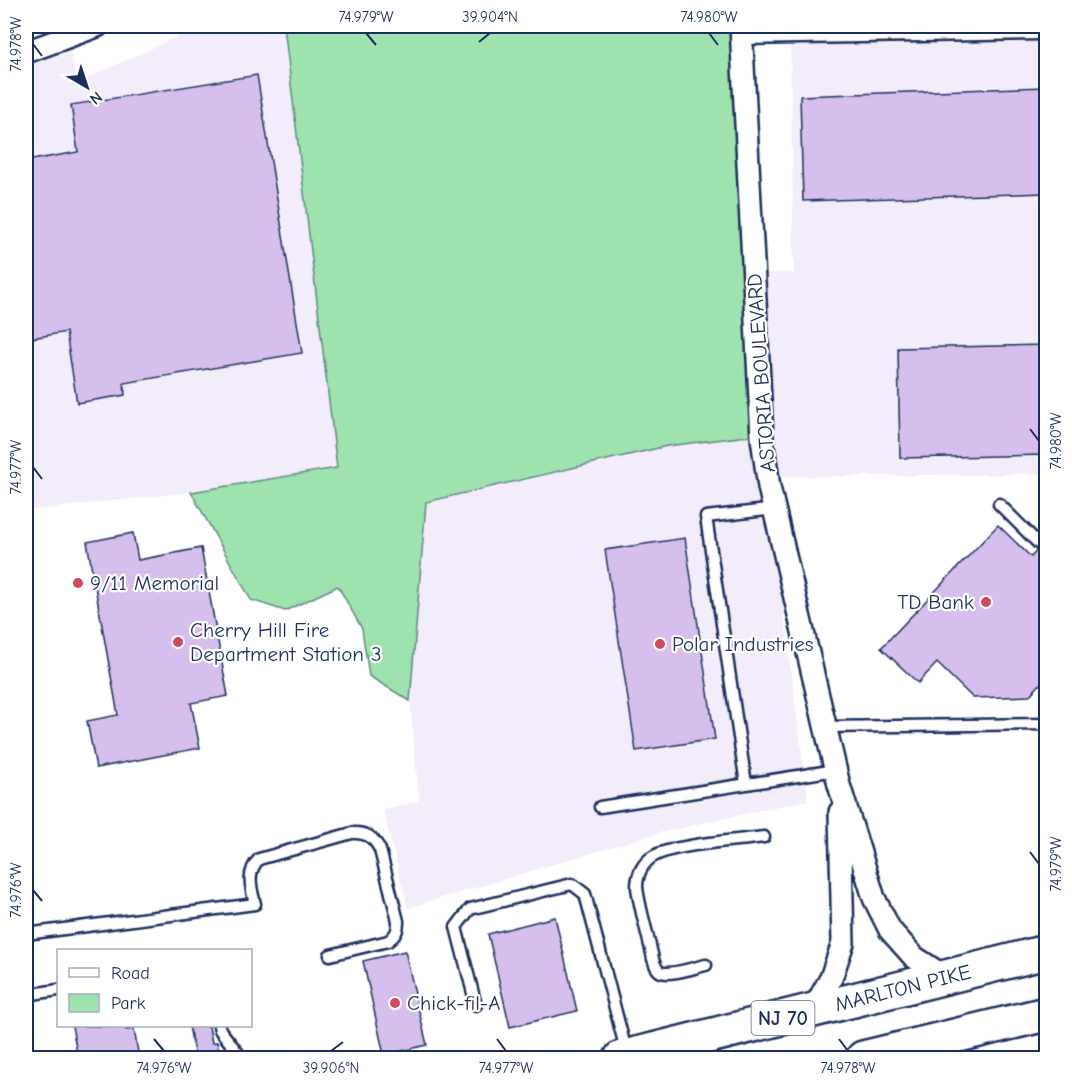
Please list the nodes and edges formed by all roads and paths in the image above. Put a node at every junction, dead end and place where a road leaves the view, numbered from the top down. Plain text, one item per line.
1 (97, 26) edge
2 (741, 32) edge
3 (1047, 34) edge
4 (26, 52) edge
5 (999, 504) dead end
6 (775, 509) junction
7 (1041, 546) dead end
8 (1047, 724) edge
9 (826, 727) junction
10 (838, 777) junction
11 (747, 784) junction
12 (600, 807) dead end
13 (764, 837) dead end
14 (26, 934) edge
15 (1047, 952) edge
16 (330, 955) dead end
17 (706, 965) dead end
18 (945, 977) junction
19 (57, 990) edge
20 (26, 995) edge
21 (476, 1005) dead end
22 (813, 1010) junction
23 (1047, 1014) edge
24 (219, 1027) edge
25 (624, 1058) edge
26 (868, 1058) edge
27 (242, 1059) edge

1 - 4 street
2 - 3 lane
2 - 6 street, ASTORIA BOULEVARD
5 - 7 lane
6 - 9 street, ASTORIA BOULEVARD
6 - 11 lane
8 - 9 lane
9 - 10 street, ASTORIA BOULEVARD
10 - 11 lane
10 - 18 street, ASTORIA BOULEVARD
10 - 22 street, ASTORIA BOULEVARD
11 - 12 lane
13 - 17 lane
14 - 16 lane
15 - 18 highway, MARLTON PIKE / NJ 70
18 - 22 highway, MARLTON PIKE / NJ 70
19 - 20 lane
21 - 25 lane
22 - 25 highway, MARLTON PIKE / NJ 70
23 - 26 highway
24 - 27 lane

